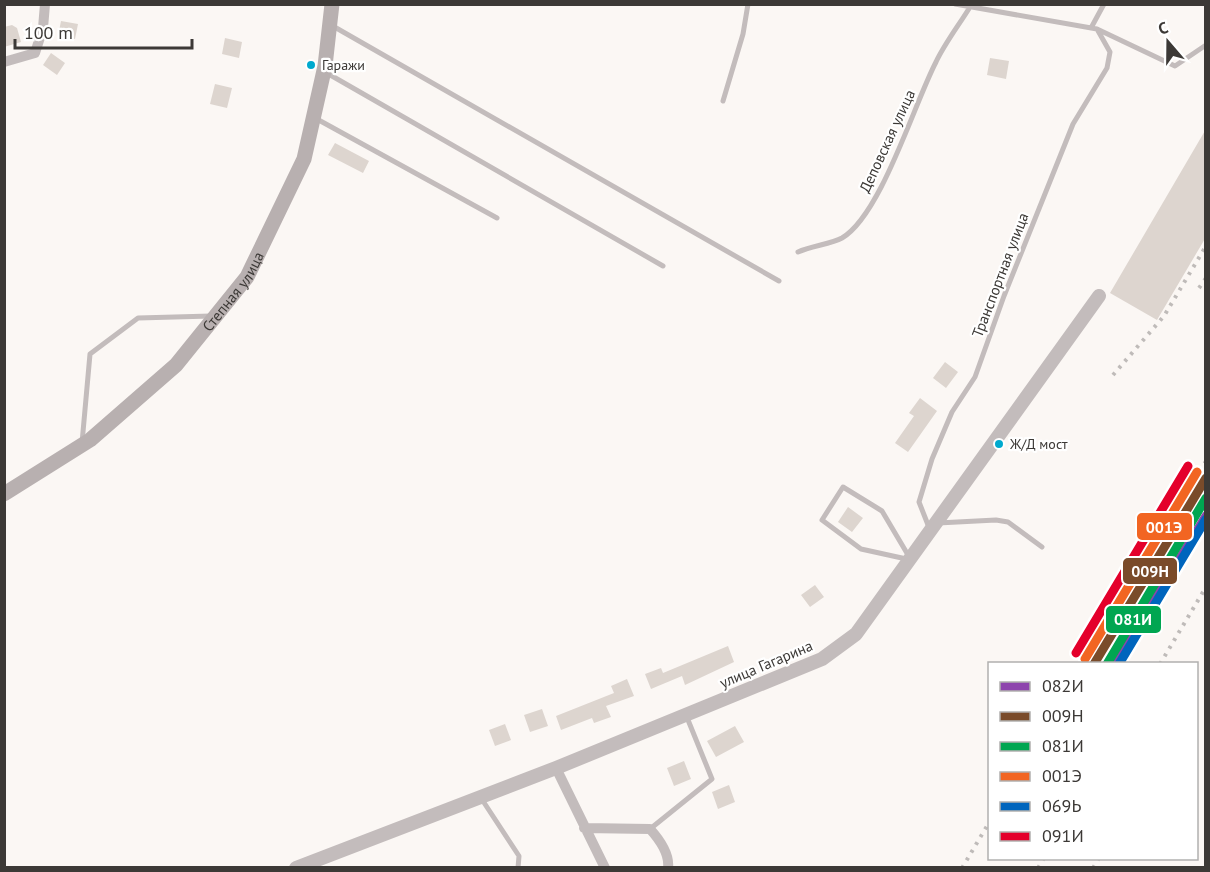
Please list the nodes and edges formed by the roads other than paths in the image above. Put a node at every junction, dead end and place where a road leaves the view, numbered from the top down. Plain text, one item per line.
1 (45, 4) edge
2 (332, 4) edge
3 (748, 4) edge
4 (1104, 4) edge
5 (959, 5) edge
6 (970, 7) junction
7 (330, 24) junction
8 (1094, 29) junction
9 (1206, 45) edge
10 (4, 62) edge
11 (323, 72) junction
12 (723, 101) dead end
13 (313, 117) junction
14 (497, 218) dead end
15 (798, 252) dead end
16 (663, 266) dead end
17 (779, 281) dead end
18 (1098, 296) dead end
19 (215, 316) junction
20 (82, 444) junction
21 (4, 494) edge
22 (934, 527) junction
23 (1042, 547) dead end
24 (911, 560) junction
25 (686, 716) junction
26 (556, 768) junction
27 (481, 797) junction
28 (584, 828) junction
29 (650, 829) junction
30 (296, 867) edge
31 (518, 867) edge
32 (605, 867) edge
33 (668, 867) edge

1 - 10 street
2 - 7 main road, Степная улица
3 - 12 lane
4 - 8 lane
5 - 6 lane
6 - 8 lane
6 - 15 lane, Деповская улица
7 - 11 main road, Степная улица
7 - 17 lane
8 - 9 lane
8 - 22 lane, Транспортная улица
11 - 13 main road, Степная улица
11 - 16 lane
13 - 14 lane
13 - 19 main road, Степная улица
18 - 22 street, улица Гагарина
19 - 20 main road, Степная улица
19 - 20 lane
20 - 21 main road, Степная улица
22 - 23 lane
22 - 24 street, улица Гагарина
24 - 24 lane
24 - 25 street, улица Гагарина
25 - 26 street, улица Гагарина
25 - 29 lane
26 - 27 street, улица Гагарина
26 - 28 street
27 - 30 street, улица Гагарина
27 - 31 lane
28 - 29 street
28 - 32 street
29 - 33 street

